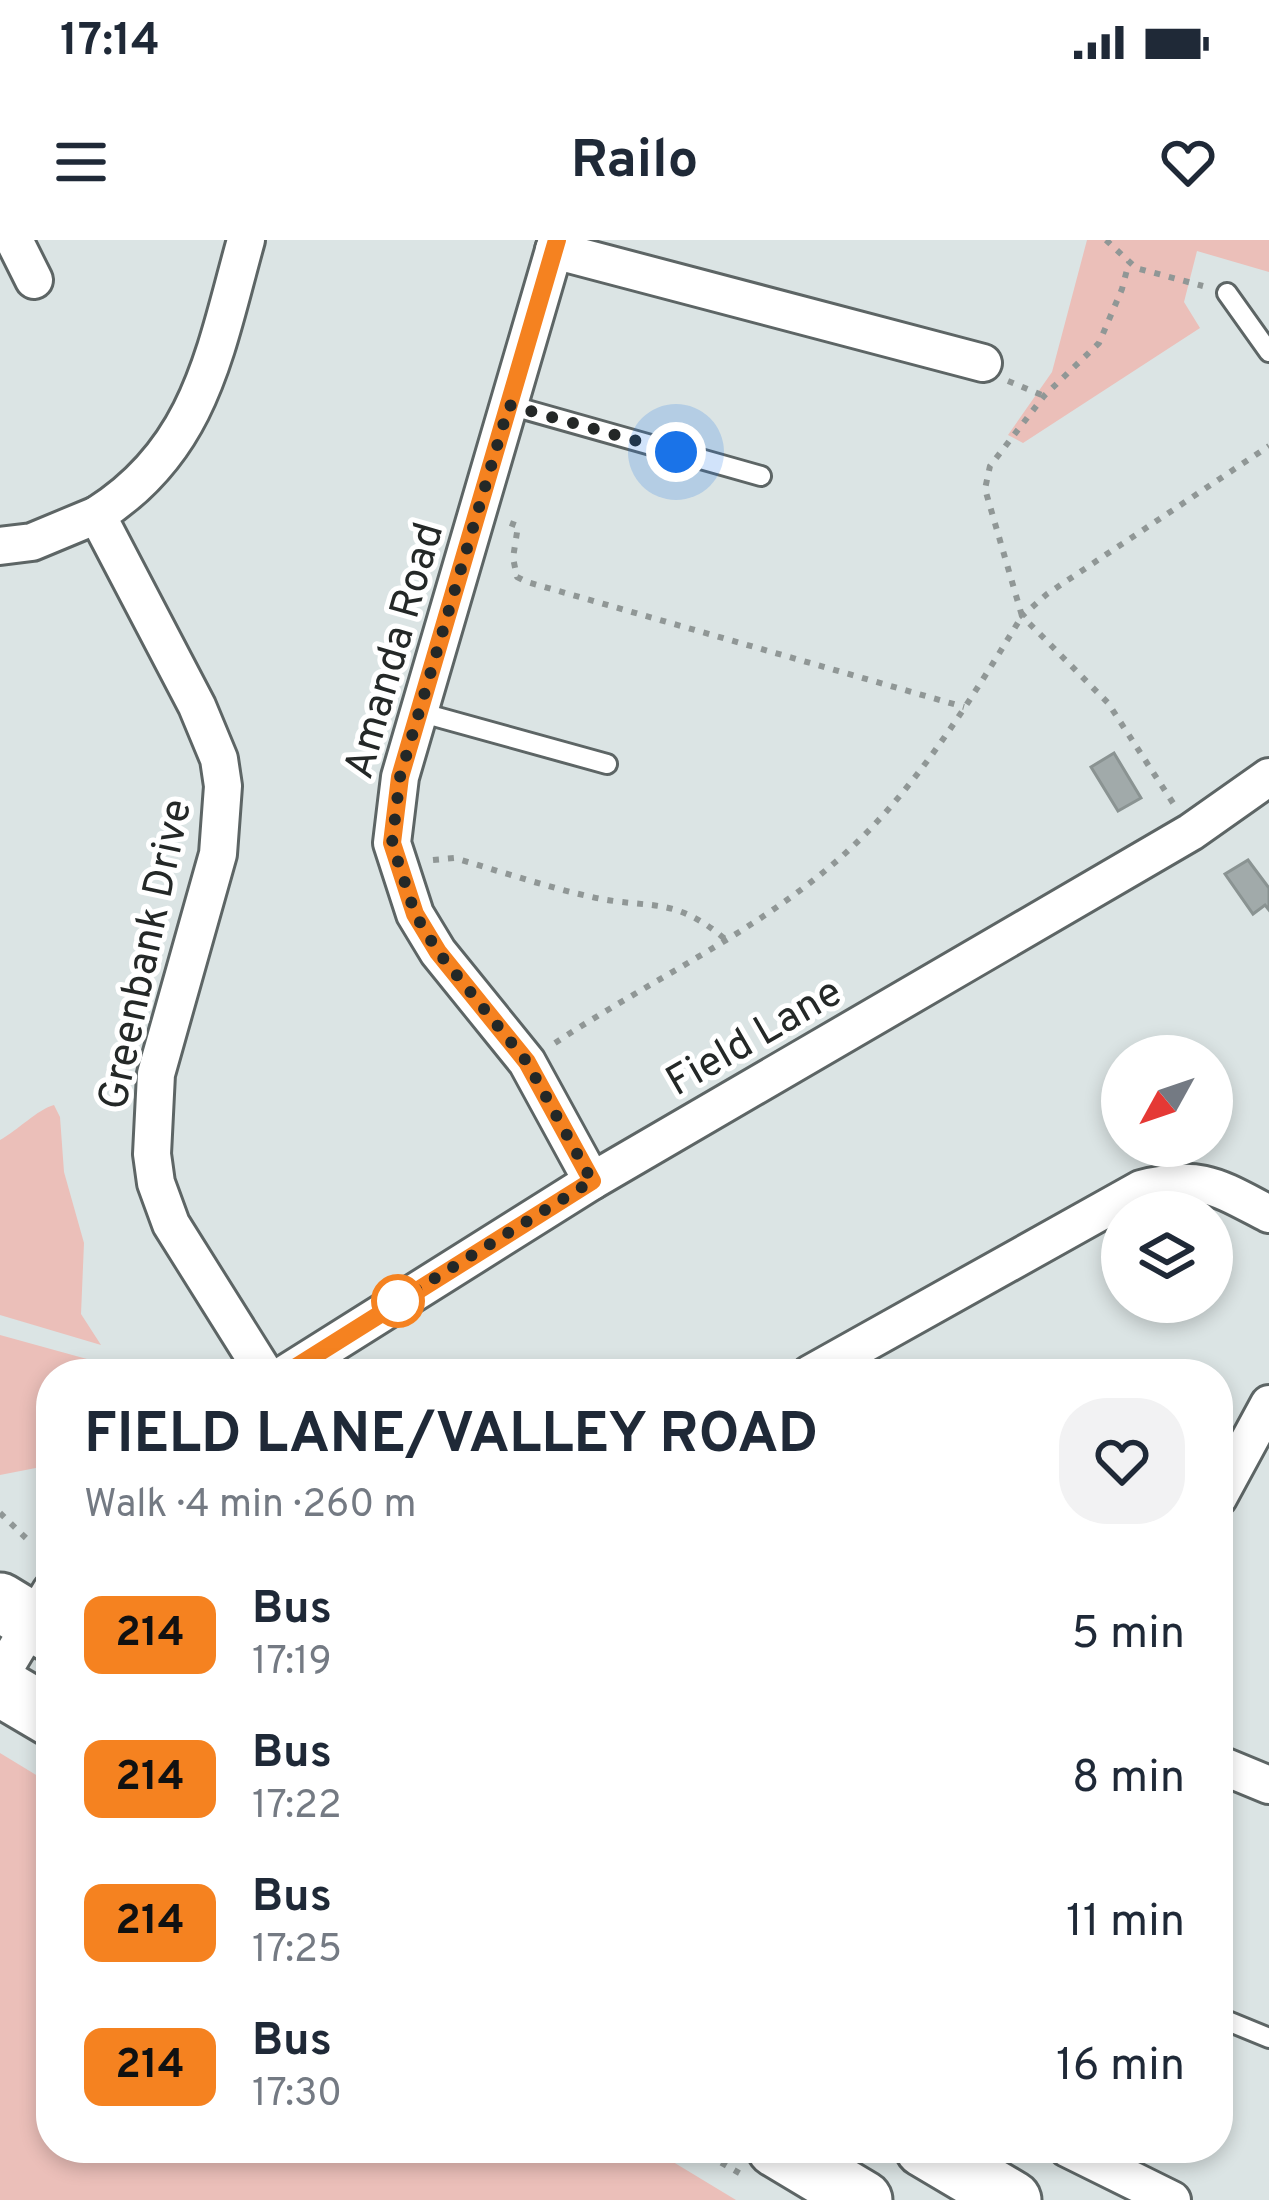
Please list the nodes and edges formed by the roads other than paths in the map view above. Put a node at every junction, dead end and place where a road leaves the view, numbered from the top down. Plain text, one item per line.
1 (246, 240) edge
2 (7, 241) edge
3 (555, 245) edge
4 (34, 280) dead end
5 (1227, 293) road end
6 (1269, 352) edge
7 (983, 363) dead end
8 (509, 405) junction
9 (761, 476) dead end
10 (97, 515) junction
11 (0, 546) edge
12 (419, 712) junction
13 (607, 764) dead end
14 (1269, 777) edge
15 (592, 1181) junction
16 (1269, 1214) edge
17 (256, 1359) edge
18 (309, 1359) edge
19 (837, 1359) edge
20 (1269, 1404) edge
21 (1233, 1470) edge
22 (34, 1612) edge
23 (0, 1676) edge
24 (0, 1687) edge
25 (36, 1708) edge
26 (1233, 1770) edge
27 (1269, 1785) edge
28 (1233, 2023) edge
29 (1269, 2038) edge
30 (801, 2163) edge
31 (949, 2163) edge
32 (1120, 2163) edge
33 (863, 2200) edge
34 (1012, 2200) edge
35 (1172, 2200) edge

1 - 10 street
2 - 4 street
3 - 7 street
3 - 8 street, Amanda Road
5 - 6 lane
8 - 9 lane
8 - 12 street, Amanda Road
10 - 11 street
10 - 17 street, Greenbank Drive
12 - 13 lane
12 - 15 street, Amanda Road
14 - 15 street, Field Lane
15 - 18 street, Field Lane
16 - 19 street
20 - 21 street
22 - 23 street
24 - 25 main road
26 - 27 street
28 - 29 lane
30 - 33 main road
31 - 34 main road
32 - 35 street

